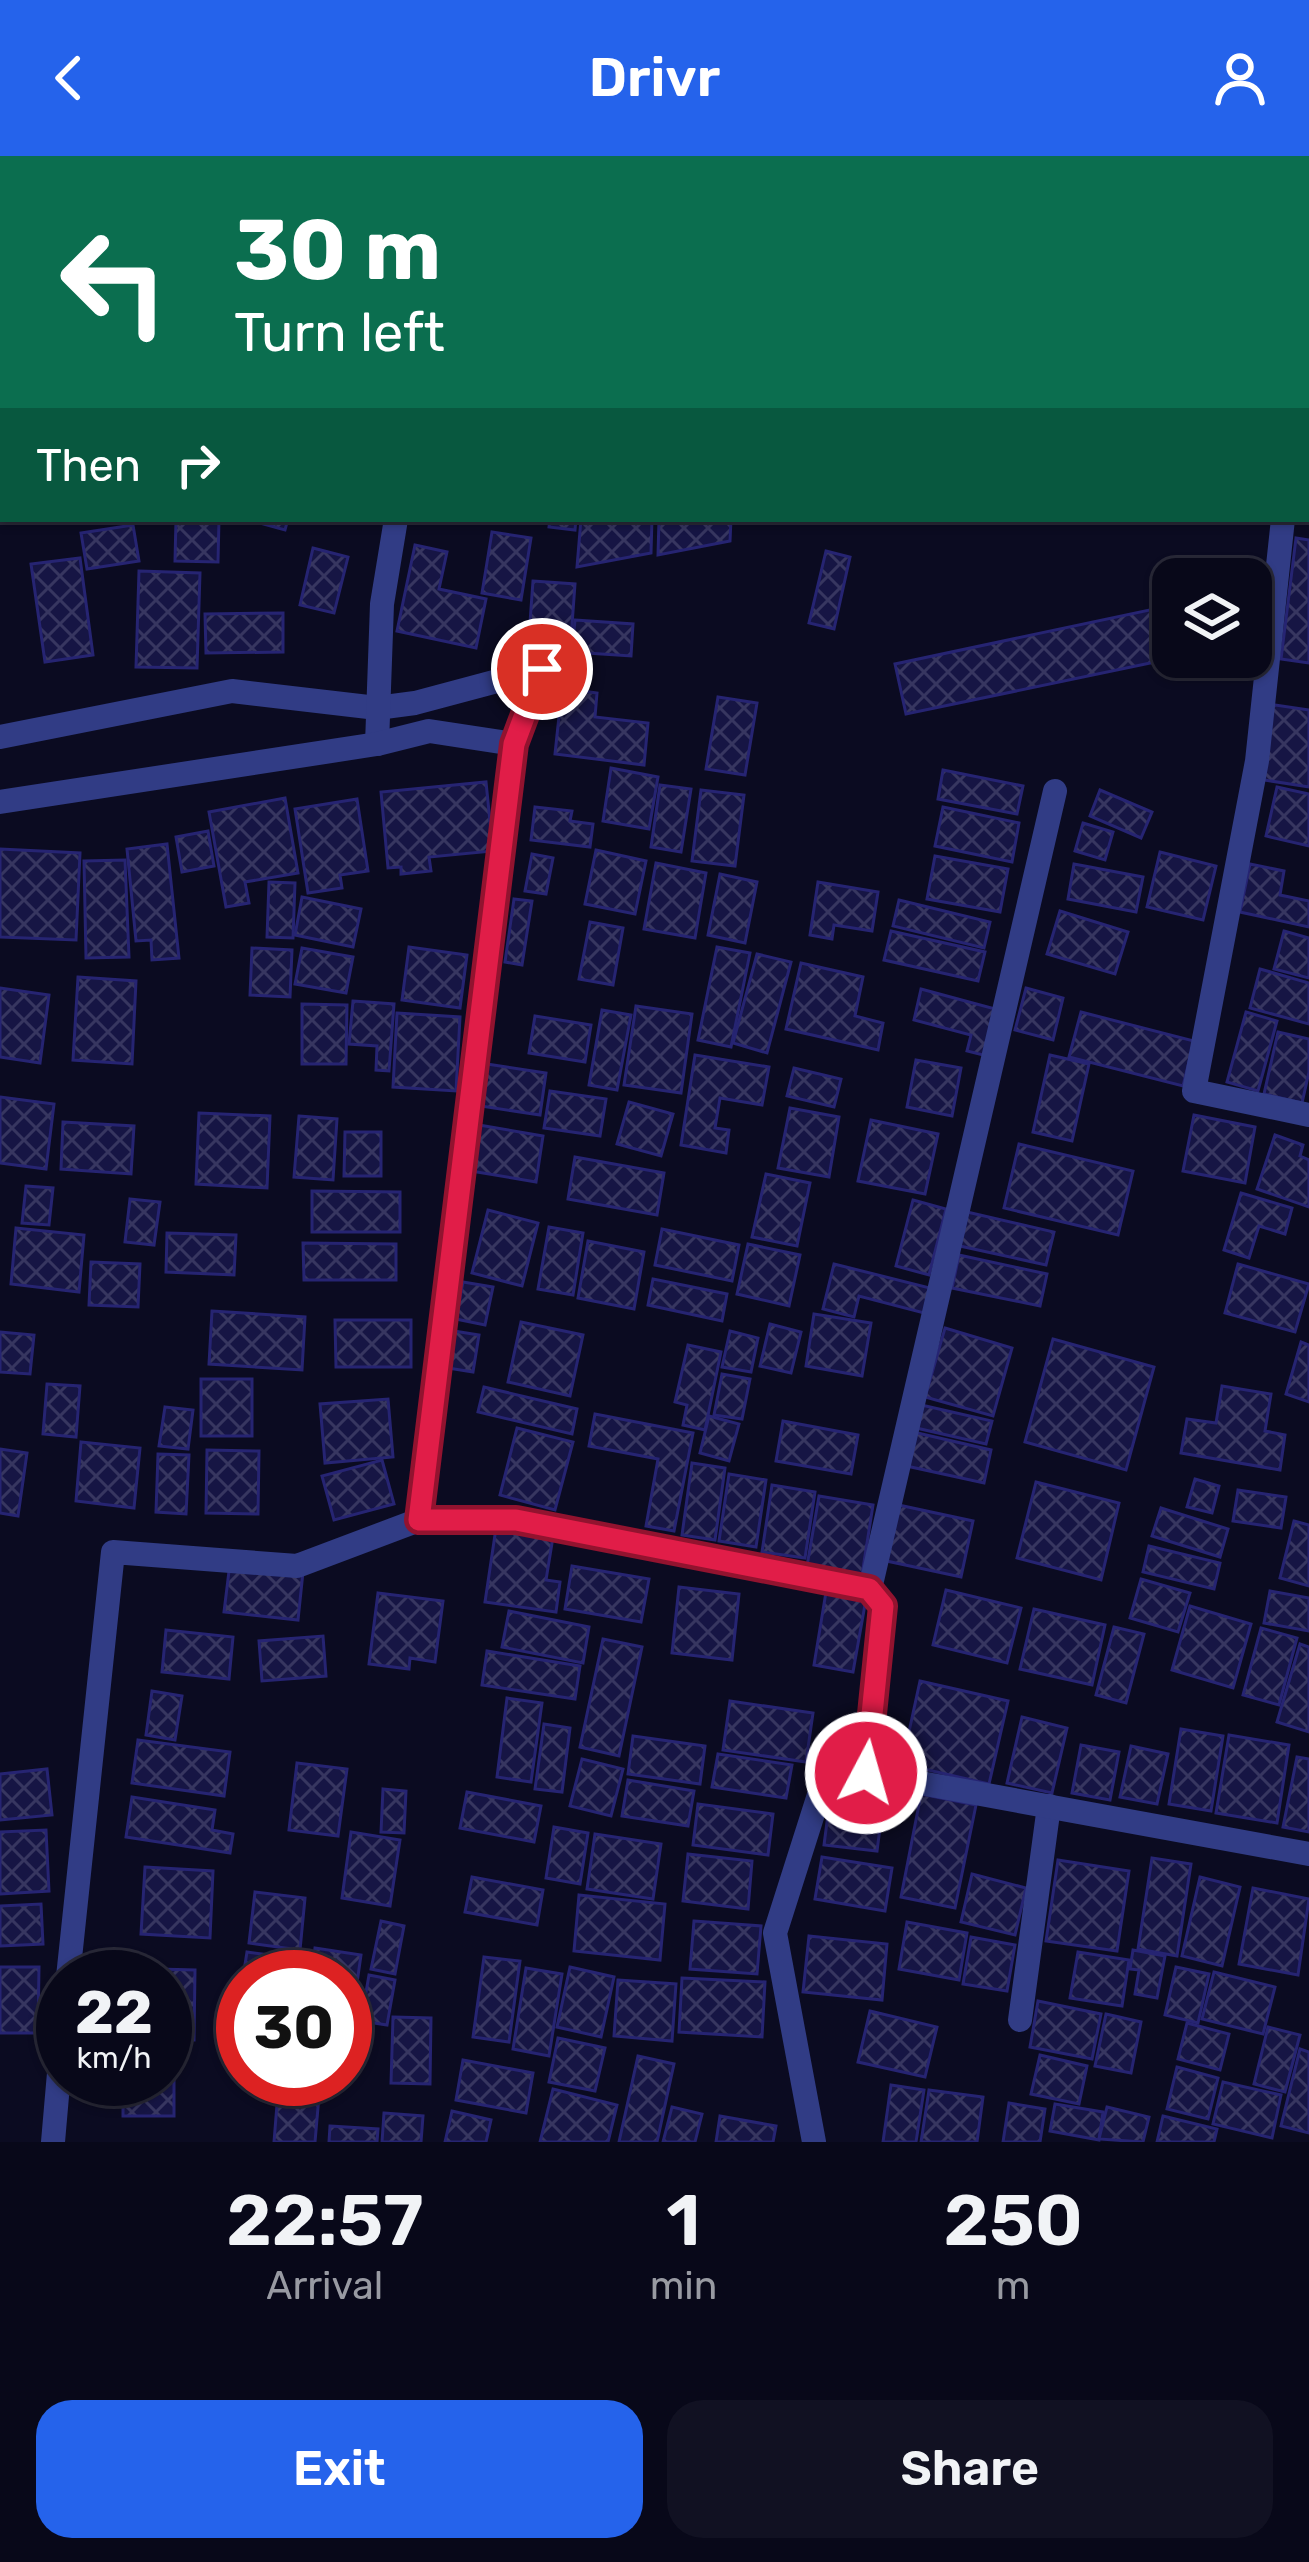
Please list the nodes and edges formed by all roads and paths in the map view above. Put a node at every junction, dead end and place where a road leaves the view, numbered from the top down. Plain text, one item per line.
1 (395, 522) edge
2 (1283, 522) edge
3 (376, 708) junction
4 (0, 737) edge
5 (377, 744) junction
6 (514, 744) junction
7 (1055, 791) dead end
8 (0, 802) edge
9 (1309, 1115) edge
10 (419, 1520) junction
11 (869, 1589) junction
12 (866, 1773) junction
13 (1049, 1806) junction
14 (1309, 1854) edge
15 (71, 1950) edge
16 (1020, 2020) dead end
17 (56, 2106) edge
18 (53, 2142) edge
19 (814, 2142) edge

1 - 3 street
2 - 9 street
3 - 4 street
3 - 5 street
3 - 6 street
5 - 6 street
5 - 8 street
6 - 10 street
7 - 11 street
10 - 11 street
10 - 15 street
11 - 12 street
12 - 13 street
12 - 19 street
13 - 14 street
13 - 16 street
17 - 18 street

